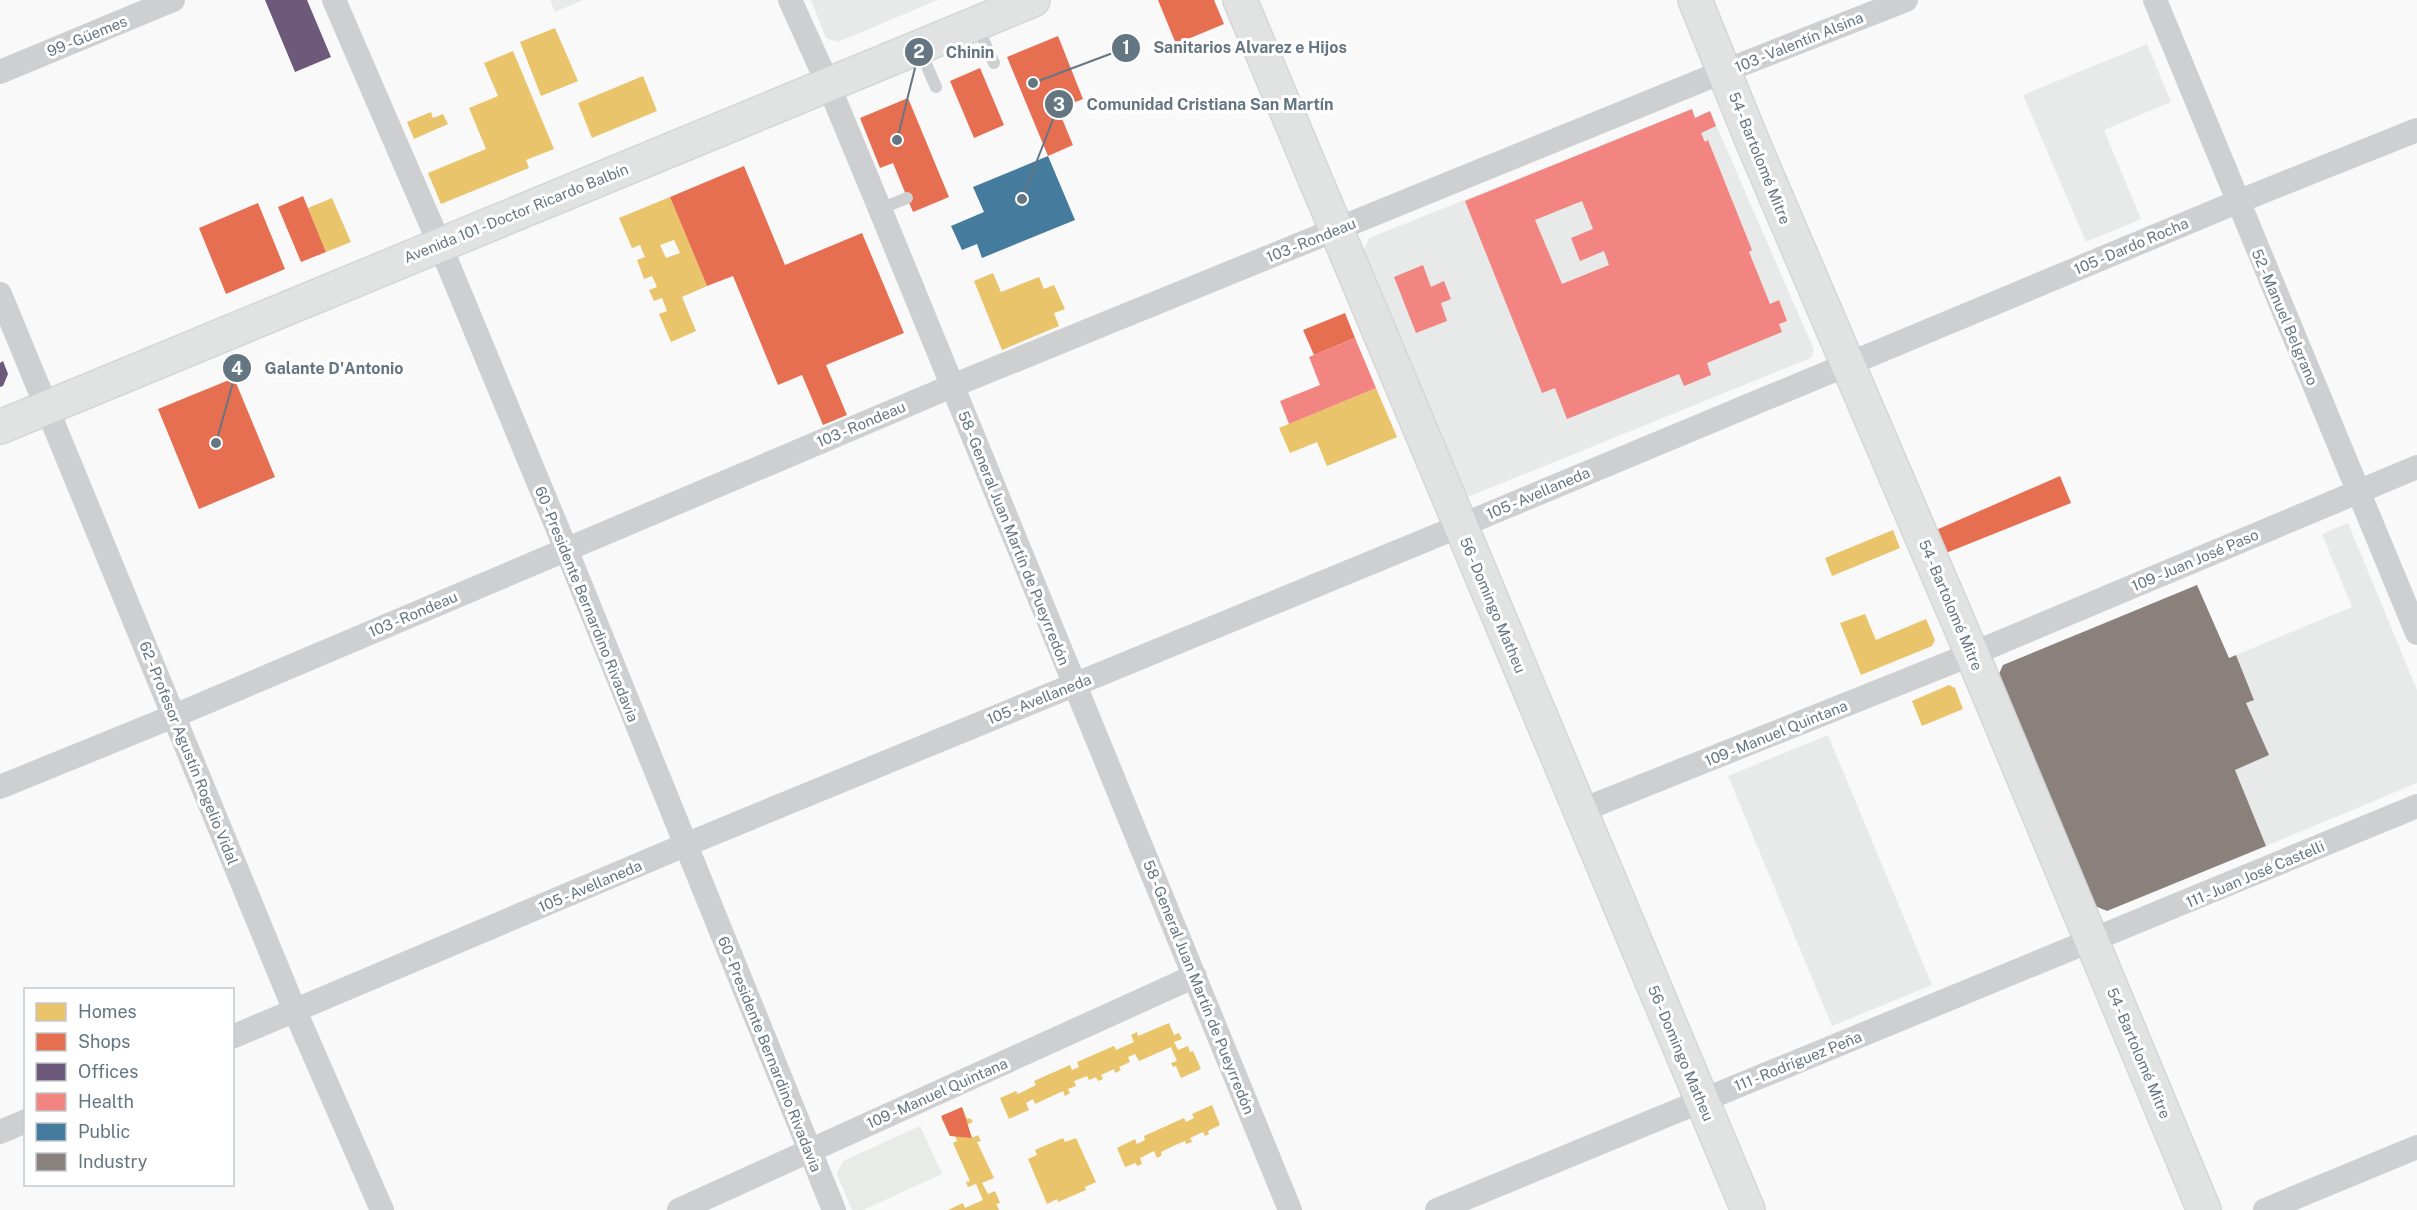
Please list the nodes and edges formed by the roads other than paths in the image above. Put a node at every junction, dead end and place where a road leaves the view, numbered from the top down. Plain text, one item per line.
1 (173, 0) edge
2 (334, 0) edge
3 (790, 0) edge
4 (1033, 0) edge
5 (1240, 0) edge
6 (1695, 0) edge
7 (1906, 0) edge
8 (2155, 0) edge
9 (976, 24) junction
10 (919, 47) junction
11 (994, 63) dead end
12 (1725, 71) junction
13 (0, 72) edge
14 (828, 84) junction
15 (936, 87) dead end
16 (2417, 130) edge
17 (907, 198) dead end
18 (2237, 202) junction
19 (880, 209) junction
20 (1338, 230) junction
21 (440, 245) junction
22 (0, 294) edge
23 (1846, 364) junction
24 (952, 386) junction
25 (48, 408) junction
26 (0, 427) edge
27 (2417, 466) edge
28 (2359, 491) junction
29 (1460, 526) junction
30 (566, 549) junction
31 (2417, 633) edge
32 (1972, 654) junction
33 (1073, 685) junction
34 (174, 716) junction
35 (0, 787) edge
36 (2417, 806) edge
37 (1580, 811) junction
38 (685, 846) junction
39 (2093, 941) junction
40 (1195, 976) junction
41 (295, 1011) junction
42 (234, 1035) edge
43 (1701, 1101) junction
44 (24, 1122) edge
45 (0, 1132) edge
46 (2417, 1147) edge
47 (810, 1151) junction
48 (382, 1210) edge
49 (679, 1210) edge
50 (834, 1210) edge
51 (1290, 1210) edge
52 (1437, 1210) edge
53 (1748, 1210) edge
54 (2204, 1210) edge
55 (2265, 1210) edge

1 - 13 street, 99 - Güemes
2 - 21 street, 60 - Presidente Bernardino Rivadavia
3 - 14 street, 58 - General Juan Martín de Pueyrredón
4 - 9 street, Avenida 101 - Doctor Ricardo Balbín
5 - 20 street, 56 - Domingo Matheu
6 - 12 street, 54 - Bartolomé Mitre
7 - 12 street, 103 - Valentín Alsina
8 - 18 street, 52 - Manuel Belgrano
9 - 10 street, Avenida 101 - Doctor Ricardo Balbín
9 - 11 lane
10 - 14 street, Avenida 101 - Doctor Ricardo Balbín
10 - 15 lane
12 - 20 street, 103 - Rondeau
12 - 23 street, 54 - Bartolomé Mitre
14 - 19 street, 58 - General Juan Martín de Pueyrredón
14 - 21 street, Avenida 101 - Doctor Ricardo Balbín
16 - 18 street, 105 - Dardo Rocha
17 - 19 lane
18 - 23 street, 105 - Dardo Rocha
18 - 28 street, 52 - Manuel Belgrano
19 - 24 street, 58 - General Juan Martín de Pueyrredón
20 - 24 street, 103 - Rondeau
20 - 29 street, 56 - Domingo Matheu
21 - 25 street, Avenida 101 - Doctor Ricardo Balbín
21 - 30 street, 60 - Presidente Bernardino Rivadavia
22 - 25 street, 62 - Profesor Agustín Rogelio Vidal
23 - 29 street, 105 - Avellaneda
23 - 32 street, 54 - Bartolomé Mitre
24 - 30 street, 103 - Rondeau
24 - 33 street, 58 - General Juan Martín de Pueyrredón
25 - 26 street, Avenida 101 - Doctor Ricardo Balbín
25 - 34 street, 62 - Profesor Agustín Rogelio Vidal
27 - 28 street, 109 - Juan José Paso
28 - 31 street, 52 - Manuel Belgrano
28 - 32 street, 109 - Juan José Paso
29 - 33 street, 105 - Avellaneda
29 - 37 street, 56 - Domingo Matheu
30 - 34 street, 103 - Rondeau
30 - 38 street, 60 - Presidente Bernardino Rivadavia
32 - 37 street, 109 - Manuel Quintana
32 - 39 street, 54 - Bartolomé Mitre
33 - 38 street, 105 - Avellaneda
33 - 40 street, 58 - General Juan Martín de Pueyrredón
34 - 35 street, 103 - Rondeau
34 - 41 street, 62 - Profesor Agustín Rogelio Vidal
36 - 39 street, 111 - Juan José Castelli
37 - 43 street, 56 - Domingo Matheu
38 - 41 street, 105 - Avellaneda
38 - 47 street, 60 - Presidente Bernardino Rivadavia
39 - 43 street, 111 - Rodríguez Peña
39 - 54 street, 54 - Bartolomé Mitre
40 - 47 street, 109 - Manuel Quintana
40 - 51 street, 58 - General Juan Martín de Pueyrredón
41 - 42 street, 105 - Avellaneda
41 - 48 street, 62 - Profesor Agustín Rogelio Vidal
43 - 52 street, 111 - Rodríguez Peña
43 - 53 street, 56 - Domingo Matheu
44 - 45 street
46 - 55 street
47 - 49 street, 109 - Manuel Quintana
47 - 50 street, 60 - Presidente Bernardino Rivadavia

